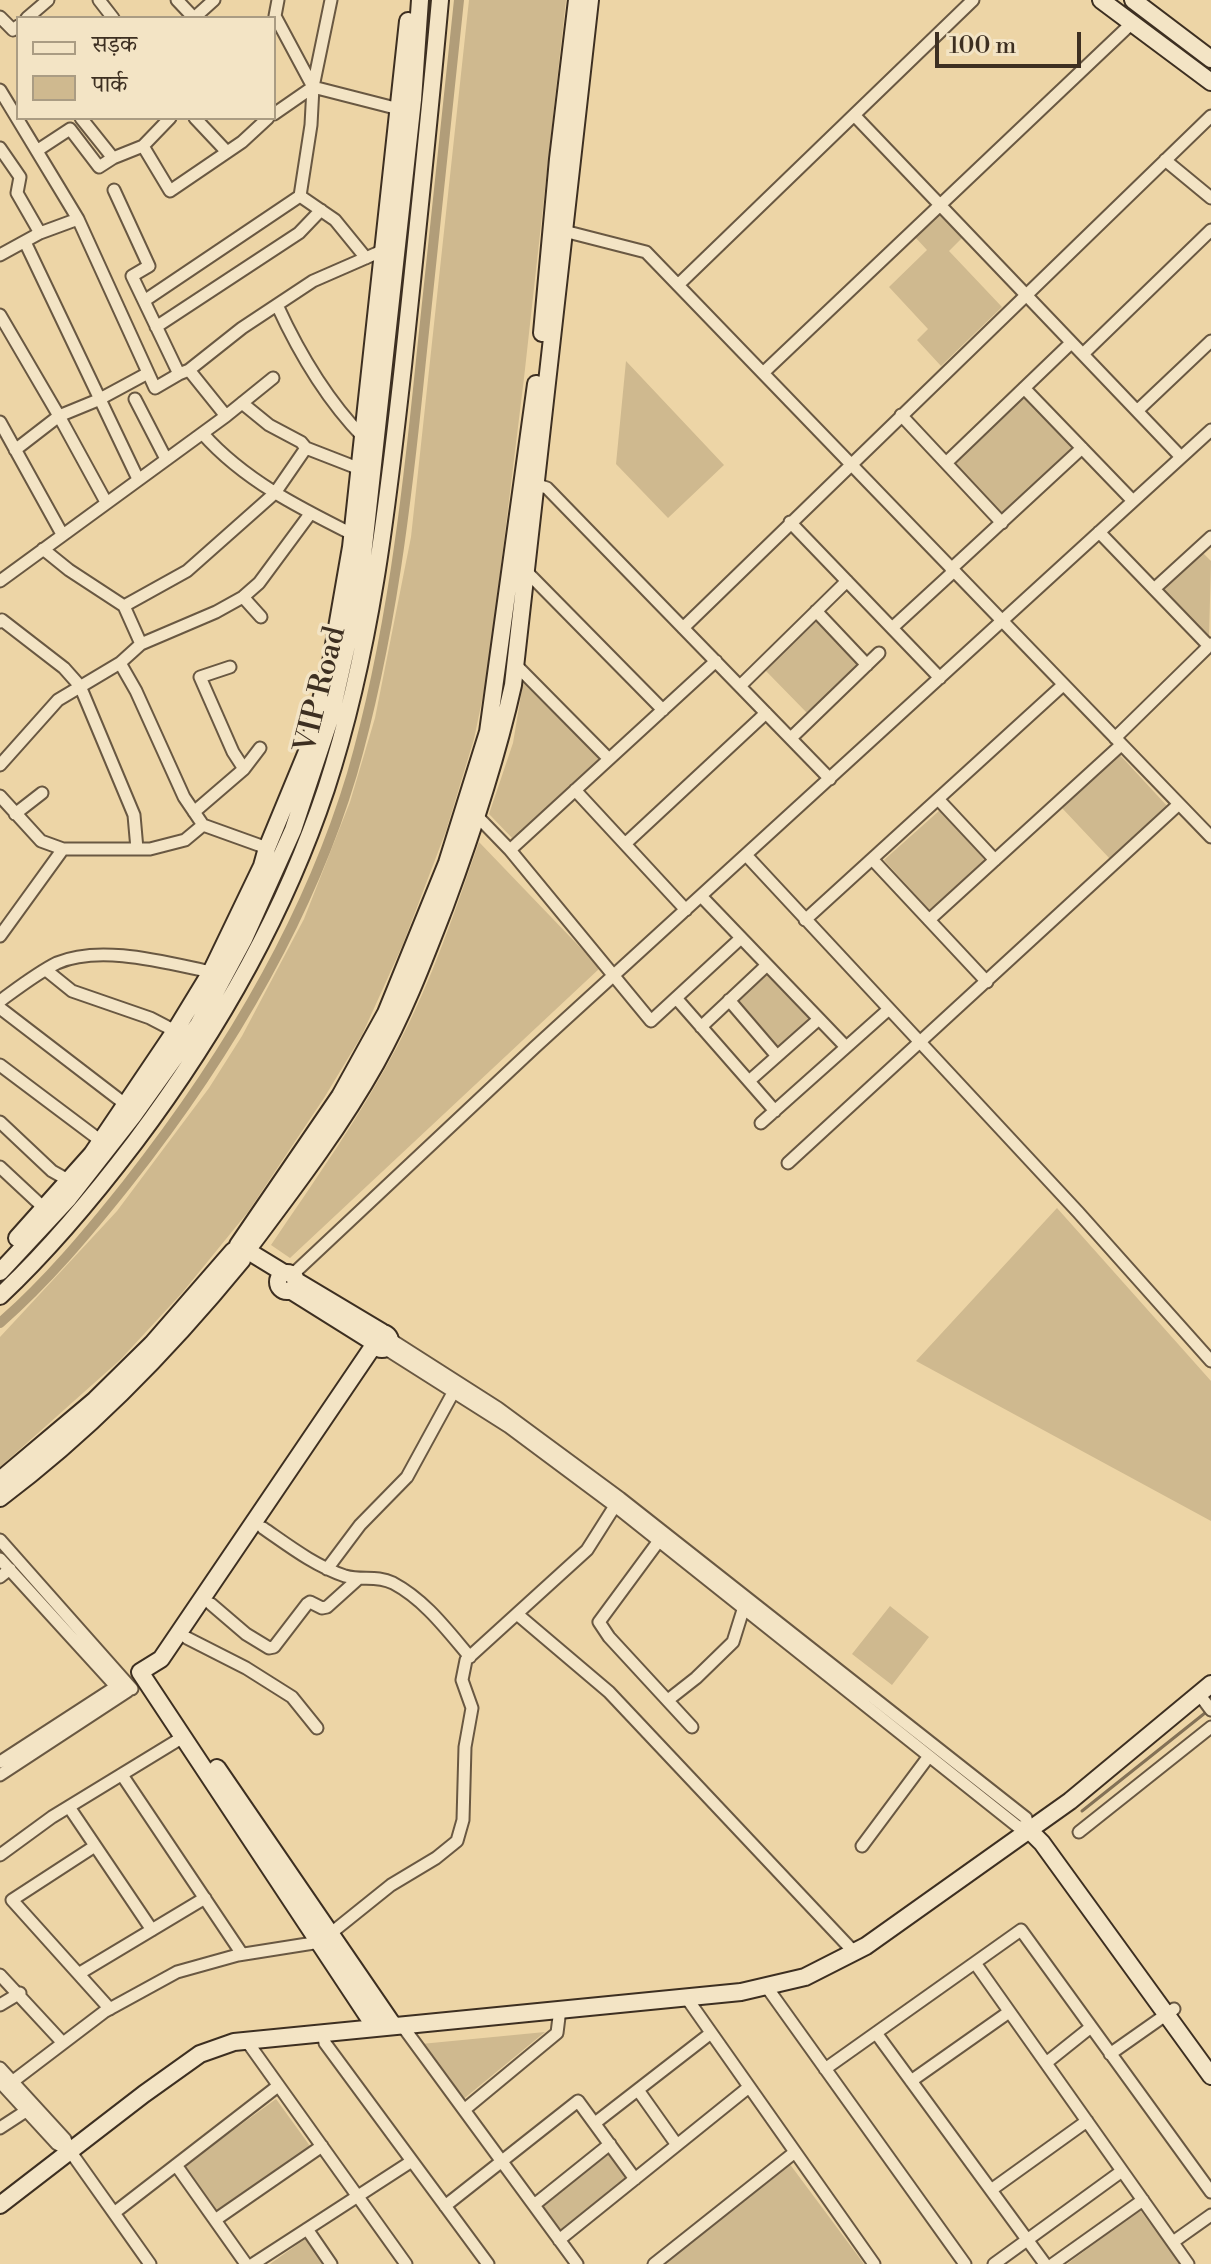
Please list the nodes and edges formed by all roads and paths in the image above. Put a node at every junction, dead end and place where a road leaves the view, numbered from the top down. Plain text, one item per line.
1 (48, 0) edge
2 (99, 0) edge
3 (177, 0) edge
4 (214, 0) edge
5 (331, 0) edge
6 (410, 0) edge
7 (420, 0) edge
8 (440, 0) edge
9 (577, 0) edge
10 (590, 0) edge
11 (973, 0) edge
12 (1133, 0) edge
13 (1107, 2) edge
14 (29, 16) edge
15 (111, 16) edge
16 (192, 16) edge
17 (196, 16) edge
18 (0, 17) edge
19 (276, 18) edge
20 (1132, 23) junction
21 (16, 31) edge
22 (1211, 59) edge
23 (1211, 82) edge
24 (313, 87) junction
25 (0, 90) edge
26 (399, 109) junction
27 (276, 113) edge
28 (16, 115) edge
29 (854, 115) junction
30 (1211, 116) edge
31 (19, 120) edge
32 (83, 120) edge
33 (168, 120) edge
34 (197, 120) edge
35 (262, 120) edge
36 (143, 146) junction
37 (0, 148) edge
38 (38, 150) junction
39 (227, 152) junction
40 (113, 158) junction
41 (1165, 160) junction
42 (114, 190) dead end
43 (300, 196) junction
44 (1211, 198) edge
45 (940, 205) junction
46 (321, 210) junction
47 (78, 219) junction
48 (558, 230) junction
49 (1211, 230) edge
50 (40, 233) junction
51 (25, 242) junction
52 (384, 250) junction
53 (0, 255) edge
54 (366, 258) junction
55 (678, 285) junction
56 (1026, 294) junction
57 (144, 301) junction
58 (277, 305) junction
59 (0, 315) edge
60 (156, 327) junction
61 (1211, 341) edge
62 (1071, 343) junction
63 (1083, 354) junction
64 (184, 372) junction
65 (148, 373) junction
66 (763, 373) junction
67 (273, 378) dead end
68 (1024, 388) junction
69 (135, 399) dead end
70 (98, 400) junction
71 (242, 403) junction
72 (1137, 411) junction
73 (901, 415) junction
74 (59, 416) junction
75 (226, 416) junction
76 (0, 422) edge
77 (1211, 430) edge
78 (203, 434) junction
79 (363, 437) junction
80 (8, 446) edge
81 (306, 448) junction
82 (1082, 448) junction
83 (1181, 457) junction
84 (166, 459) junction
85 (850, 463) junction
86 (946, 463) junction
87 (360, 469) junction
88 (138, 479) junction
89 (535, 484) junction
90 (275, 493) junction
91 (1133, 501) junction
92 (106, 502) junction
93 (310, 514) junction
94 (790, 522) junction
95 (1002, 523) junction
96 (1099, 532) junction
97 (62, 534) junction
98 (352, 534) junction
99 (1208, 545) edge
100 (43, 549) junction
101 (952, 570) junction
102 (526, 571) junction
103 (0, 581) edge
104 (847, 581) junction
105 (1154, 589) junction
106 (243, 597) junction
107 (124, 606) junction
108 (816, 611) junction
109 (261, 617) dead end
110 (0, 622) edge
111 (1001, 622) junction
112 (683, 628) junction
113 (892, 628) junction
114 (141, 644) junction
115 (1210, 645) edge
116 (879, 653) dead end
117 (716, 661) junction
118 (120, 663) junction
119 (515, 664) junction
120 (867, 665) junction
121 (230, 667) dead end
122 (940, 678) junction
123 (1063, 685) junction
124 (80, 686) junction
125 (740, 686) junction
126 (663, 710) junction
127 (766, 713) junction
128 (791, 738) junction
129 (1118, 742) junction
130 (260, 748) dead end
131 (609, 759) junction
132 (0, 765) edge
133 (244, 769) junction
134 (830, 779) junction
135 (575, 790) junction
136 (42, 793) dead end
137 (0, 796) edge
138 (938, 799) junction
139 (1179, 804) junction
140 (194, 812) junction
141 (15, 814) junction
142 (477, 816) junction
143 (203, 825) junction
144 (1211, 837) edge
145 (625, 844) junction
146 (267, 848) junction
147 (63, 849) junction
148 (137, 849) junction
149 (510, 850) junction
150 (746, 855) junction
151 (872, 859) junction
152 (995, 860) junction
153 (701, 896) junction
154 (686, 910) junction
155 (805, 920) junction
156 (929, 920) junction
157 (0, 936) edge
158 (741, 938) junction
159 (767, 965) junction
160 (46, 970) junction
161 (211, 972) junction
162 (614, 976) junction
163 (987, 982) junction
164 (676, 998) junction
165 (729, 1000) junction
166 (0, 1001) edge
167 (0, 1008) edge
168 (889, 1009) junction
169 (819, 1019) junction
170 (701, 1027) junction
171 (175, 1031) junction
172 (920, 1043) junction
173 (846, 1047) junction
174 (777, 1056) junction
175 (0, 1065) edge
176 (749, 1081) junction
177 (125, 1104) junction
178 (775, 1111) junction
179 (0, 1122) edge
180 (761, 1123) dead end
181 (101, 1141) junction
182 (788, 1163) dead end
183 (0, 1167) edge
184 (68, 1180) junction
185 (44, 1208) junction
186 (242, 1253) junction
187 (0, 1256) edge
188 (0, 1272) edge
189 (288, 1280) junction
190 (0, 1296) edge
191 (382, 1343) junction
192 (1211, 1361) edge
193 (454, 1391) junction
194 (0, 1480) edge
195 (0, 1498) edge
196 (618, 1502) junction
197 (263, 1528) junction
198 (0, 1540) edge
199 (658, 1542) junction
200 (0, 1559) edge
201 (327, 1569) junction
202 (5, 1573) edge
203 (357, 1580) junction
204 (45, 1600) junction
205 (211, 1604) junction
206 (743, 1610) junction
207 (517, 1614) junction
208 (187, 1638) junction
209 (470, 1657) junction
210 (136, 1681) junction
211 (1205, 1689) edge
212 (668, 1700) junction
213 (1211, 1710) edge
214 (692, 1727) dead end
215 (1211, 1727) edge
216 (317, 1728) dead end
217 (183, 1737) junction
218 (929, 1756) junction
219 (0, 1762) edge
220 (0, 1775) edge
221 (122, 1775) junction
222 (69, 1807) junction
223 (1029, 1830) junction
224 (1079, 1832) dead end
225 (95, 1846) junction
226 (862, 1846) dead end
227 (0, 1855) edge
228 (205, 1898) junction
229 (152, 1930) junction
230 (325, 1938) junction
231 (854, 1952) junction
232 (242, 1954) junction
233 (975, 1963) junction
234 (80, 1973) junction
235 (0, 1975) edge
236 (766, 1986) junction
237 (20, 1993) junction
238 (686, 1997) junction
239 (0, 2005) edge
240 (110, 2009) junction
241 (560, 2009) junction
242 (1009, 2012) junction
243 (1170, 2012) junction
244 (397, 2025) junction
245 (375, 2027) junction
246 (1091, 2027) junction
247 (323, 2032) junction
248 (711, 2033) junction
249 (876, 2033) junction
250 (246, 2040) junction
251 (63, 2043) junction
252 (1110, 2054) junction
253 (1211, 2061) edge
254 (1046, 2063) junction
255 (0, 2068) edge
256 (825, 2069) junction
257 (1211, 2076) edge
258 (911, 2081) junction
259 (6, 2082) edge
260 (278, 2086) junction
261 (749, 2087) junction
262 (638, 2090) junction
263 (464, 2110) junction
264 (26, 2111) junction
265 (1087, 2121) junction
266 (595, 2123) junction
267 (0, 2128) edge
268 (610, 2144) junction
269 (677, 2145) junction
270 (322, 2146) junction
271 (70, 2151) junction
272 (795, 2152) junction
273 (412, 2161) junction
274 (502, 2161) junction
275 (176, 2165) junction
276 (1122, 2171) junction
277 (635, 2179) junction
278 (991, 2190) junction
279 (1211, 2192) edge
280 (358, 2196) junction
281 (1143, 2200) junction
282 (0, 2205) edge
283 (534, 2205) junction
284 (445, 2206) junction
285 (114, 2213) junction
286 (1211, 2215) edge
287 (215, 2220) junction
288 (307, 2229) junction
289 (559, 2240) junction
290 (1027, 2240) junction
291 (1173, 2242) junction
292 (150, 2264) edge
293 (246, 2264) edge
294 (253, 2264) edge
295 (331, 2264) edge
296 (406, 2264) edge
297 (488, 2264) edge
298 (577, 2264) edge
299 (654, 2264) edge
300 (874, 2264) edge
301 (965, 2264) edge
302 (994, 2264) edge
303 (1045, 2264) edge
304 (1053, 2264) edge
305 (1188, 2264) edge

1 - 14 street
2 - 15 street
3 - 16 street
4 - 17 street
5 - 24 street
6 - 26 street, VIP Road
7 - 188 street, VIP Road
8 - 190 street, VIP Road
9 - 48 street
10 - 48 street
11 - 29 street
12 - 22 street
13 - 20 street
18 - 21 street
19 - 24 street
20 - 23 street
20 - 45 street
24 - 26 street
24 - 27 street
24 - 43 street
25 - 28 street
26 - 52 street, VIP Road
29 - 45 street
29 - 55 street
30 - 41 street
31 - 38 street
32 - 40 street
33 - 36 street
34 - 39 street
35 - 39 street
36 - 39 street
36 - 40 street
37 - 50 street
38 - 40 street
38 - 47 street
41 - 44 street
41 - 56 street
42 - 57 street
43 - 46 street
43 - 57 street
45 - 56 street
45 - 66 street
46 - 54 street
46 - 60 street
47 - 50 street
47 - 65 street
48 - 55 street
48 - 89 street
48 - 186 street
49 - 63 street
50 - 51 street
51 - 53 street
51 - 70 street
52 - 54 street
52 - 79 street, VIP Road
54 - 58 street
55 - 66 street
56 - 62 street
56 - 73 street
57 - 60 street
58 - 64 street
58 - 79 street
59 - 74 street
60 - 64 street
61 - 72 street
62 - 63 street
62 - 68 street
63 - 72 street
64 - 65 street
64 - 75 street
65 - 70 street
66 - 85 street
67 - 71 street
68 - 82 street
68 - 86 street
69 - 84 street
70 - 74 street
70 - 88 street
71 - 75 street
71 - 81 street
72 - 83 street
73 - 85 street
73 - 86 street
74 - 80 street
74 - 92 street
75 - 78 street
76 - 80 street
77 - 83 street
78 - 84 street
78 - 90 street
79 - 87 street, VIP Road
80 - 97 street
81 - 87 street
81 - 90 street
82 - 91 street
82 - 95 street
83 - 91 street
84 - 88 street
85 - 94 street
85 - 101 street
86 - 95 street
87 - 98 street, VIP Road
88 - 92 street
89 - 102 street
89 - 112 street
90 - 93 street
90 - 107 street
91 - 96 street
92 - 97 street
93 - 98 street
93 - 106 street
94 - 104 street
94 - 112 street
95 - 101 street
96 - 105 street
96 - 111 street
97 - 100 street
98 - 146 street, VIP Road
99 - 105 street
100 - 103 street
100 - 107 street
101 - 111 street
101 - 113 street
102 - 119 street
102 - 126 street
104 - 108 street
104 - 113 street
105 - 115 street
106 - 109 street
106 - 114 street
107 - 114 street
108 - 120 street
108 - 125 street
110 - 124 street
111 - 122 street
111 - 123 street
112 - 117 street
113 - 122 street
114 - 118 street
115 - 129 street
116 - 120 street
117 - 125 street
117 - 126 street
118 - 124 street
118 - 140 street
119 - 131 street
119 - 142 street
120 - 128 street
121 - 133 street
122 - 134 street
123 - 129 street
123 - 138 street
124 - 132 street
124 - 148 street
125 - 127 street
126 - 131 street
127 - 128 street
127 - 145 street
128 - 134 street
129 - 139 street
129 - 152 street
130 - 133 street
131 - 135 street
133 - 140 street
134 - 150 street
135 - 145 street
135 - 149 street
136 - 141 street
137 - 141 street
138 - 151 street
138 - 152 street
139 - 144 street
139 - 163 street
140 - 143 street
141 - 147 street
142 - 149 street
142 - 186 street
143 - 146 street
143 - 148 street
145 - 154 street
146 - 161 street, VIP Road
147 - 148 street
147 - 157 street
149 - 162 street
150 - 153 street
150 - 155 street
151 - 155 street
151 - 156 street
152 - 156 street
153 - 154 street
153 - 158 street
154 - 162 street
155 - 168 street
156 - 163 street
158 - 159 street
158 - 164 street
159 - 165 street
159 - 169 street
160 - 161 street
160 - 166 street
160 - 171 street
161 - 171 street, VIP Road
162 - 164 street
162 - 189 street
163 - 172 street
164 - 170 street
165 - 170 street
165 - 174 street
167 - 177 street
168 - 172 street
168 - 173 street
169 - 173 street
169 - 174 street
170 - 176 street
171 - 177 street, VIP Road
172 - 182 street
172 - 192 street
173 - 178 street
174 - 176 street
175 - 181 street
176 - 178 street
177 - 181 street, VIP Road
178 - 180 street
179 - 184 street
181 - 184 street, VIP Road
183 - 185 street
184 - 185 street, VIP Road
185 - 187 street, VIP Road
186 - 189 street
186 - 194 street
186 - 195 street
189 - 191 street
191 - 193 street
191 - 196 street
191 - 197 street
191 - 210 street
193 - 196 street
193 - 201 street
196 - 199 street
196 - 207 street
196 - 223 street
197 - 201 street
197 - 205 street
198 - 204 street
199 - 206 street
199 - 212 street
200 - 202 street
201 - 203 street
202 - 204 street
203 - 205 street
203 - 209 street
204 - 210 street
205 - 208 street
206 - 212 street
206 - 218 street
207 - 209 street
207 - 231 street
208 - 210 street
208 - 216 street
209 - 230 street
210 - 217 street
210 - 219 street
210 - 220 street
210 - 230 street
211 - 213 street
211 - 223 street
212 - 214 street
215 - 224 street
217 - 221 street
217 - 230 street
218 - 223 street
218 - 226 street
221 - 222 street
221 - 228 street
222 - 225 street
222 - 227 street
223 - 231 street
223 - 243 street
225 - 229 street
225 - 234 street
228 - 229 street
228 - 232 street
229 - 234 street
230 - 232 street
230 - 244 street
230 - 245 street
231 - 236 street
232 - 240 street
233 - 242 street
233 - 246 street
233 - 249 street
234 - 240 street
235 - 237 street
236 - 238 street
236 - 256 street
237 - 239 street
237 - 251 street
238 - 241 street
238 - 248 street
240 - 251 street
241 - 244 street
241 - 263 street
242 - 254 street
242 - 258 street
243 - 252 street
243 - 253 street
243 - 257 street
244 - 245 street
244 - 263 street
245 - 247 street
246 - 252 street
246 - 254 street
247 - 250 street
247 - 273 street
248 - 261 street
248 - 262 street
249 - 256 street
249 - 258 street
250 - 260 street
250 - 271 street
251 - 259 street
252 - 279 street
254 - 265 street
255 - 259 street
256 - 301 street
258 - 278 street
259 - 264 street
259 - 271 street
260 - 270 street
260 - 275 street
261 - 269 street
261 - 272 street
262 - 266 street
262 - 269 street
263 - 274 street
264 - 267 street
264 - 271 street
265 - 276 street
265 - 278 street
266 - 268 street
266 - 274 street
268 - 277 street
268 - 283 street
269 - 277 street
270 - 280 street
270 - 287 street
271 - 282 street
271 - 285 street
272 - 299 street
272 - 300 street
273 - 280 street
273 - 284 street
274 - 283 street
274 - 284 street
275 - 285 street
275 - 287 street
276 - 281 street
276 - 290 street
277 - 289 street
278 - 290 street
280 - 288 street
280 - 296 street
281 - 291 street
281 - 304 street
283 - 289 street
284 - 297 street
285 - 292 street
286 - 291 street
287 - 293 street
288 - 294 street
288 - 295 street
289 - 298 street
290 - 302 street
290 - 303 street
291 - 305 street

